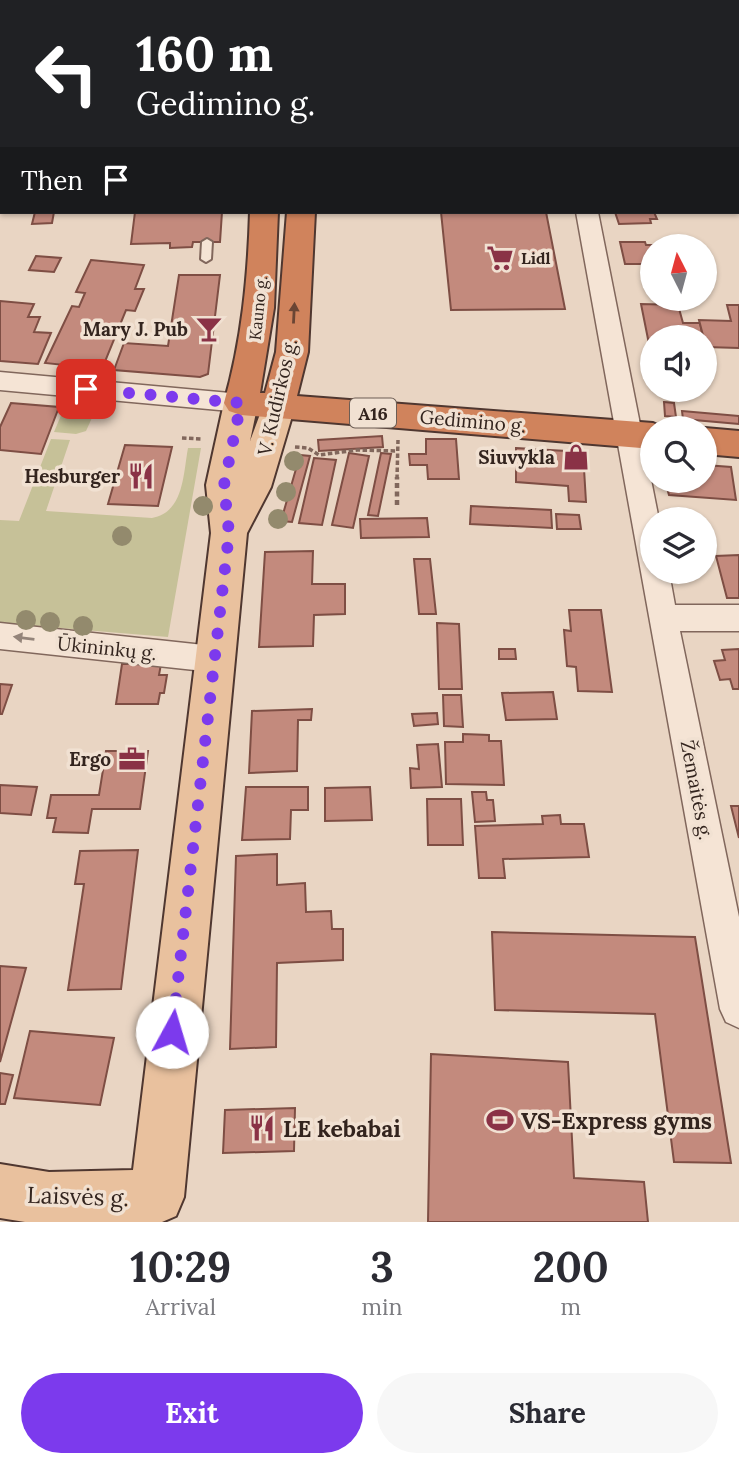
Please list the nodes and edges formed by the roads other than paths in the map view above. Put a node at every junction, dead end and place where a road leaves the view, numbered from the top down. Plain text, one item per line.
1 (249, 214) edge
2 (264, 214) edge
3 (301, 214) edge
4 (587, 214) edge
5 (207, 242) dead end
6 (206, 259) dead end
7 (263, 260) junction
8 (1, 382) edge
9 (241, 403) junction
10 (278, 406) junction
11 (640, 435) edge
12 (717, 442) edge
13 (739, 444) edge
14 (229, 533) junction
15 (656, 584) edge
16 (663, 618) junction
17 (739, 618) edge
18 (0, 636) edge
19 (213, 659) junction
20 (731, 917) edge
21 (739, 1009) edge
22 (47, 1204) edge
23 (157, 1210) edge

1 - 7 highway
2 - 7 highway, Kauno g.
10 -> 3 highway, V. Kudirkos g.
4 - 11 street
5 - 6 lane
7 - 9 highway, Kauno g.
8 - 9 street, Gedimino g.
9 - 10 highway, Gedimino g. / A16
9 - 14 main road, V. Kudirkos g.
10 - 11 highway, Gedimino g. / A16
10 - 14 main road, V. Kudirkos g.
12 - 13 highway
14 - 19 main road, V. Kudirkos g.
15 - 16 street, Žemaitės g.
16 - 17 street
16 - 20 street, Žemaitės g.
19 -> 18 street, Ūkininkų g.
19 - 23 main road, V. Kudirkos g.
20 - 21 street, Žemaitės g.
22 - 23 main road, Laisvės g.

